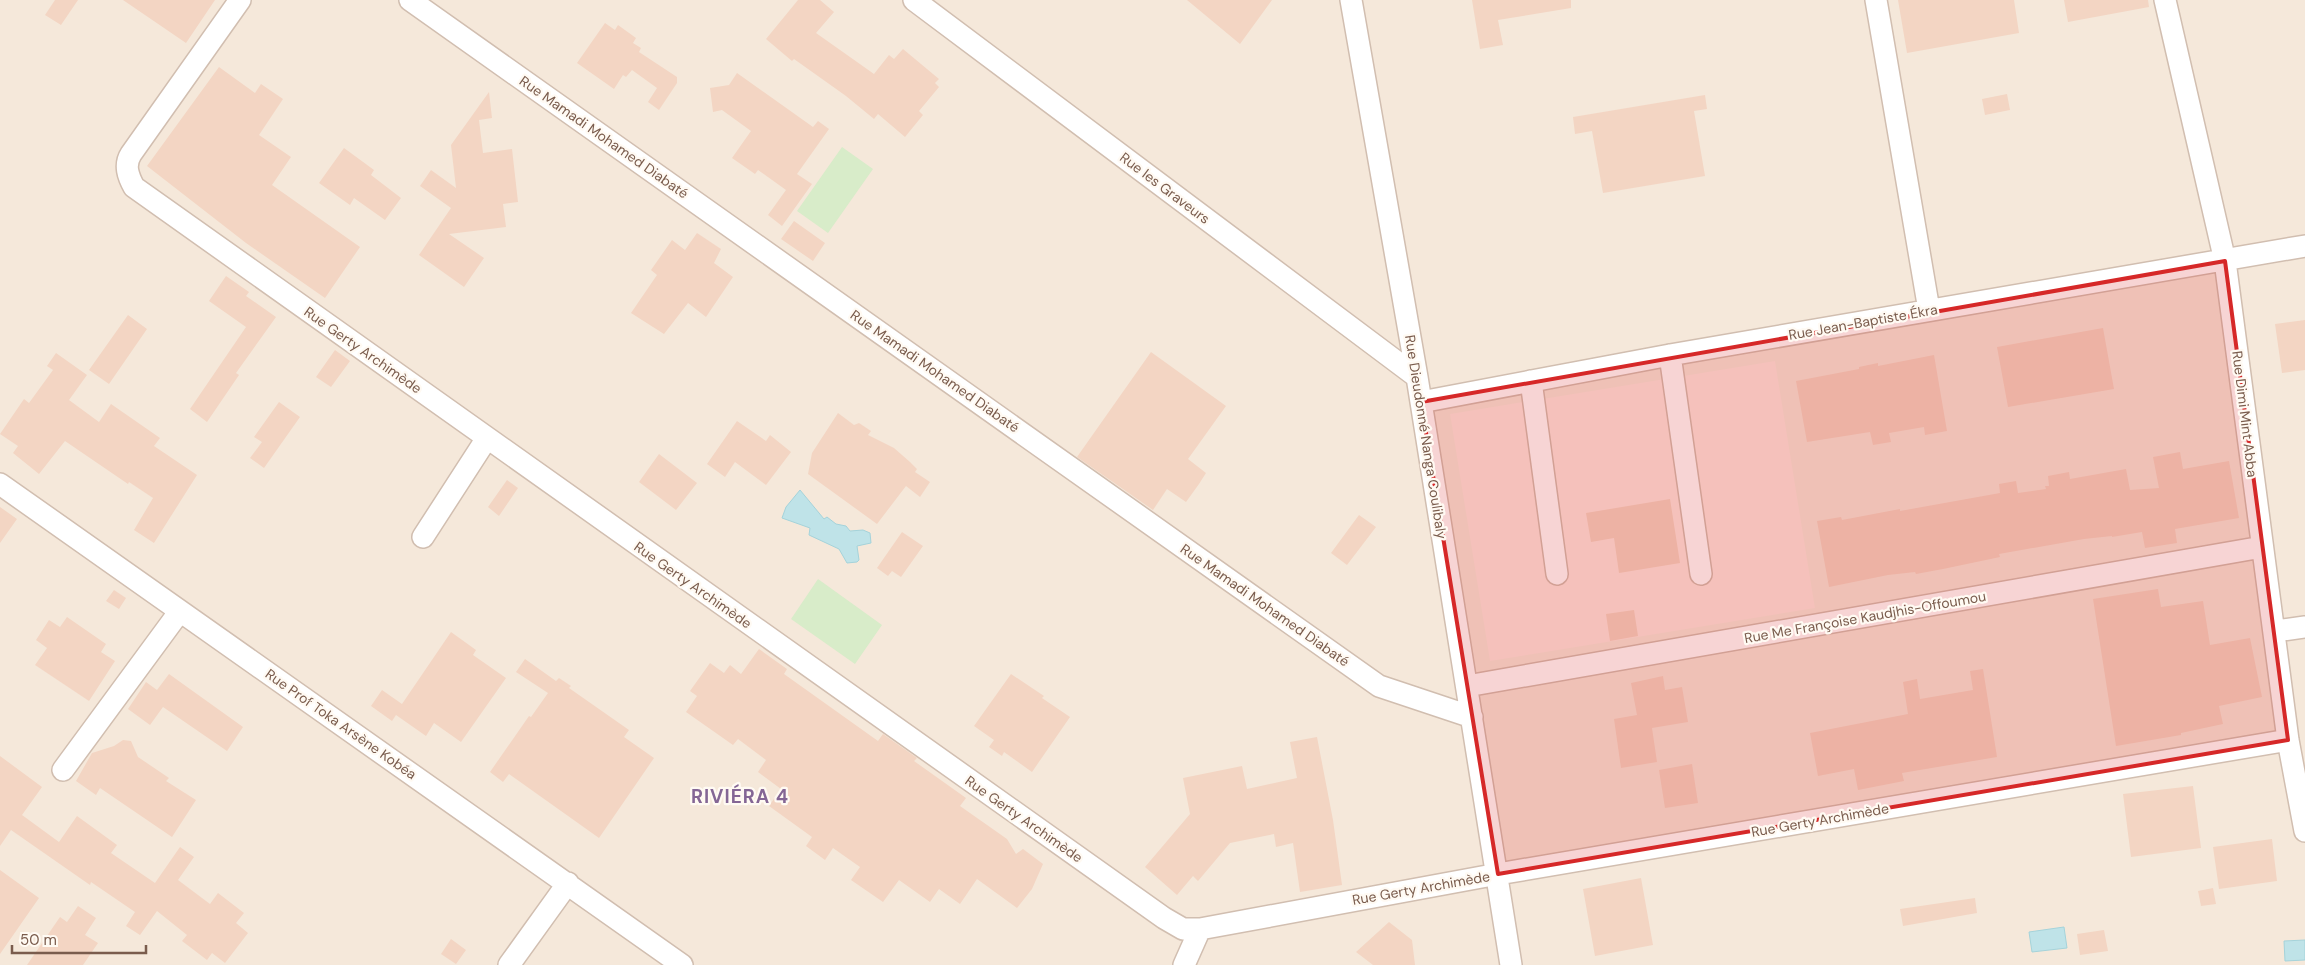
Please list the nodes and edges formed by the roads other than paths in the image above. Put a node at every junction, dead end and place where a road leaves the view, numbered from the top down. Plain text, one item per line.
1 (240, 0) edge
2 (410, 0) edge
3 (914, 0) edge
4 (1352, 0) edge
5 (1876, 0) edge
6 (2165, 0) edge
7 (2305, 246) edge
8 (2225, 261) junction
9 (1929, 310) junction
10 (1670, 355) junction
11 (1417, 377) junction
12 (1531, 381) junction
13 (1421, 402) junction
14 (487, 438) junction
15 (0, 484) edge
16 (423, 537) dead end
17 (2262, 547) junction
18 (1557, 574) dead end
19 (1701, 574) dead end
20 (180, 611) junction
21 (2305, 627) edge
22 (2275, 631) junction
23 (1467, 686) junction
24 (1472, 718) junction
25 (2288, 740) junction
26 (64, 770) dead end
27 (2305, 831) edge
28 (1498, 874) junction
29 (568, 883) junction
30 (1200, 929) junction
31 (509, 965) edge
32 (682, 965) edge
33 (1184, 965) edge
34 (1511, 965) edge

1 - 14 street, Rue Gerty Archimède
2 - 24 street, Rue Mamadi Mohamed Diabaté
3 - 11 street, Rue les Graveurs
4 - 11 street, Rue Dieudonné Nanga Coulibaly
5 - 9 street
6 - 8 street, Rue Dimi Mint Abba
7 - 8 street, Rue Jean-Baptiste Ékra
8 - 9 street, Rue Jean-Baptiste Ékra
8 - 17 street, Rue Dimi Mint Abba
9 - 10 street, Rue Jean-Baptiste Ékra
10 - 12 street, Rue Jean-Baptiste Ékra
10 - 19 street
11 - 13 street, Rue Dieudonné Nanga Coulibaly
12 - 13 street, Rue Jean-Baptiste Ékra
12 - 18 street
13 - 23 street, Rue Dieudonné Nanga Coulibaly
14 - 16 street
14 - 30 street, Rue Gerty Archimède
15 - 20 street, Rue Prof Toka Arsène Kobéa
17 - 22 street, Rue Dimi Mint Abba
17 - 23 street, Rue Me Françoise Kaudjhis-Offoumou
20 - 26 street
20 - 29 street, Rue Prof Toka Arsène Kobéa
21 - 22 street
22 - 25 street, Rue Dimi Mint Abba
23 - 24 street, Rue Dieudonné Nanga Coulibaly
24 - 28 street, Rue Dieudonné Nanga Coulibaly
25 - 27 street, Rue Dimi Mint Abba
25 - 28 street, Rue Gerty Archimède
28 - 30 street, Rue Gerty Archimède
28 - 34 street, Rue Dieudonné Nanga Coulibaly
29 - 31 street
29 - 32 street, Rue Prof Toka Arsène Kobéa
30 - 33 street

